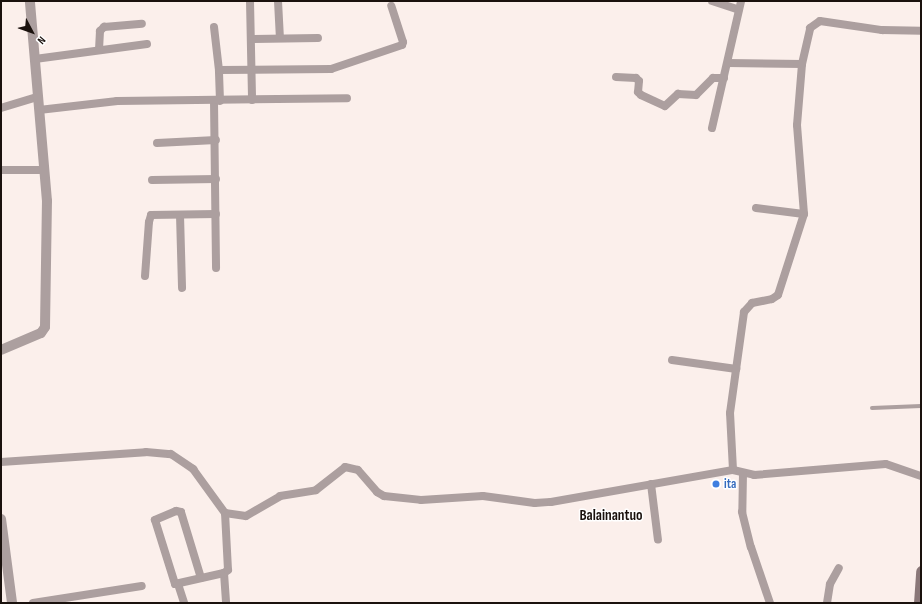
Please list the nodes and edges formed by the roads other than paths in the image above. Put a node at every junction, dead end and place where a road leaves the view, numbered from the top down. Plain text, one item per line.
1 (30, 1) edge
2 (250, 1) edge
3 (278, 1) edge
4 (712, 1) edge
5 (741, 1) edge
6 (391, 6) dead end
7 (739, 10) junction
8 (142, 24) dead end
9 (214, 28) dead end
10 (921, 31) edge
11 (280, 38) junction
12 (318, 38) dead end
13 (252, 39) junction
14 (147, 44) dead end
15 (99, 50) junction
16 (35, 59) junction
17 (728, 63) junction
18 (802, 64) junction
19 (219, 70) junction
20 (252, 70) junction
21 (616, 77) dead end
22 (724, 78) junction
23 (38, 97) junction
24 (347, 98) dead end
25 (252, 100) junction
26 (217, 101) junction
27 (1, 108) edge
28 (39, 110) junction
29 (712, 128) dead end
30 (216, 140) junction
31 (157, 143) dead end
32 (1, 170) edge
33 (44, 170) junction
34 (216, 179) junction
35 (152, 180) dead end
36 (756, 208) dead end
37 (216, 214) junction
38 (804, 214) junction
39 (180, 215) junction
40 (216, 268) dead end
41 (145, 276) dead end
42 (182, 288) dead end
43 (1, 350) edge
44 (672, 360) dead end
45 (736, 369) junction
46 (921, 406) edge
47 (872, 408) dead end
48 (1, 462) edge
49 (733, 470) junction
50 (743, 473) junction
51 (921, 476) edge
52 (650, 484) junction
53 (225, 513) junction
54 (1, 519) edge
55 (658, 540) dead end
56 (839, 568) dead end
57 (921, 571) edge
58 (224, 573) junction
59 (201, 578) junction
60 (178, 584) junction
61 (142, 586) dead end
62 (82, 599) edge
63 (12, 603) edge
64 (33, 603) edge
65 (184, 603) edge
66 (226, 603) edge
67 (770, 603) edge
68 (827, 603) edge
69 (919, 603) edge

1 - 16 street
2 - 13 street
3 - 11 street
4 - 7 street
5 - 7 street
6 - 20 street
7 - 17 street
8 - 15 street
9 - 19 street
10 - 18 street
11 - 12 street
11 - 13 street
13 - 20 street
14 - 15 street
15 - 16 street
16 - 23 street
17 - 18 street
17 - 22 street
18 - 38 street
19 - 20 street
19 - 26 street
20 - 25 street
21 - 22 street
22 - 29 street
23 - 27 street
23 - 28 street
24 - 25 street
25 - 26 street
26 - 28 street
26 - 30 street
28 - 33 street
30 - 31 street
30 - 34 street
32 - 33 street
33 - 43 street
34 - 35 street
34 - 37 street
36 - 38 street
37 - 39 street
37 - 40 street
38 - 45 street
39 - 41 street
39 - 42 street
44 - 45 street
45 - 49 street
46 - 47 lane
48 - 53 street
49 - 50 street
49 - 52 street
50 - 51 street
50 - 67 street
52 - 53 street
52 - 55 street
53 - 58 street
54 - 63 street
56 - 68 street
57 - 69 main road
58 - 59 street
58 - 66 street
59 - 60 street
59 - 60 street
60 - 65 street
61 - 62 street
62 - 64 street

